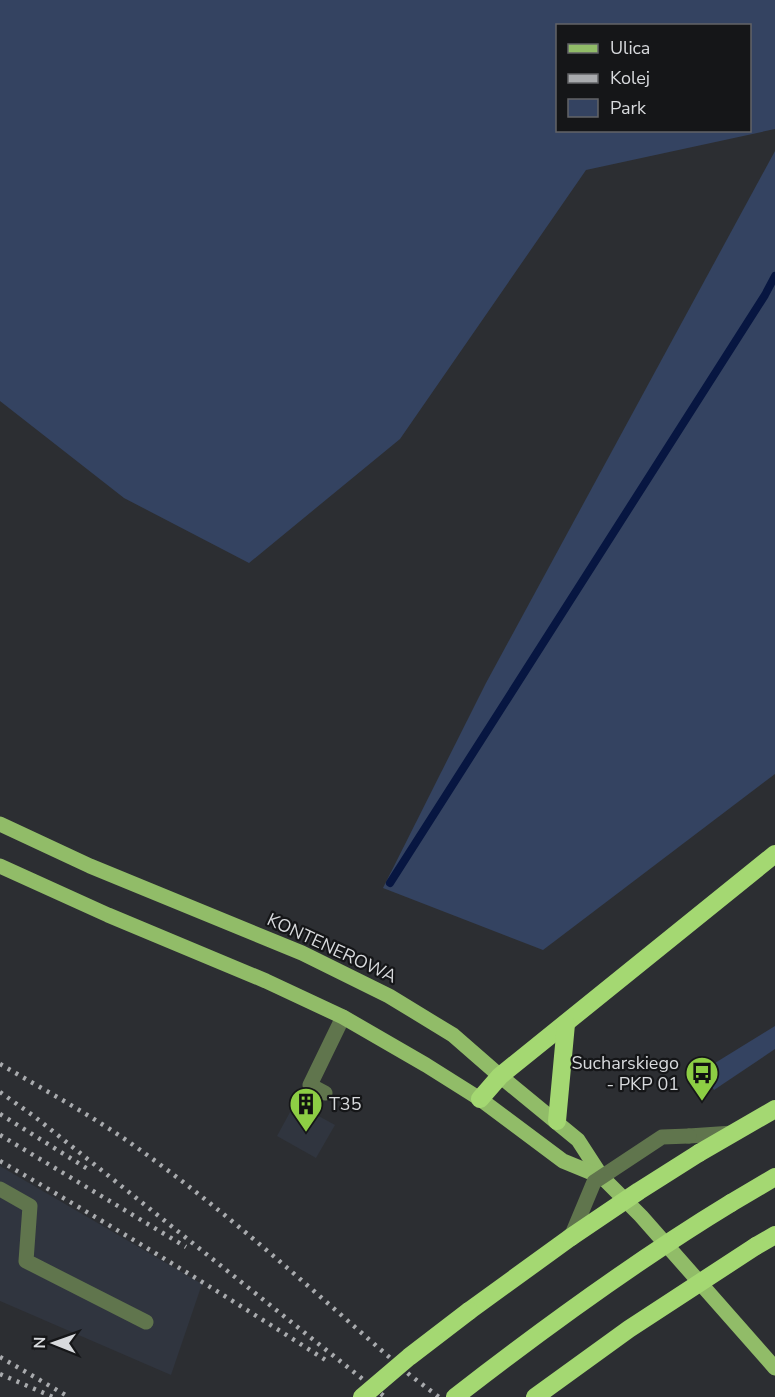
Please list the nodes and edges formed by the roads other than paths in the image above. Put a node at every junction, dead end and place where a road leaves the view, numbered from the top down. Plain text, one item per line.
1 (0, 824) edge
2 (775, 854) edge
3 (0, 866) edge
4 (343, 1017) junction
5 (566, 1024) junction
6 (500, 1076) junction
7 (325, 1093) dead end
8 (480, 1100) junction
9 (775, 1109) edge
10 (557, 1121) junction
11 (733, 1133) junction
12 (602, 1177) junction
13 (775, 1177) edge
14 (0, 1189) edge
15 (775, 1235) edge
16 (571, 1237) junction
17 (146, 1322) dead end
18 (775, 1368) edge
19 (362, 1397) edge
20 (455, 1397) edge
21 (535, 1397) edge

1 - 6 main road, KONTENEROWA
2 - 5 highway
3 - 4 main road, KONTENEROWA
4 - 7 lane
4 - 8 main road, KONTENEROWA
5 - 6 highway
5 - 10 highway
6 - 8 highway
6 - 10 main road, KONTENEROWA
8 - 12 main road, KONTENEROWA
9 - 11 highway
10 - 12 main road, KONTENEROWA
11 - 16 highway, bridge
11 - 16 lane, bridge
12 - 18 main road, KONTENEROWA
13 - 20 highway, bridge
14 - 17 lane
15 - 21 highway, bridge
16 - 19 highway, bridge

